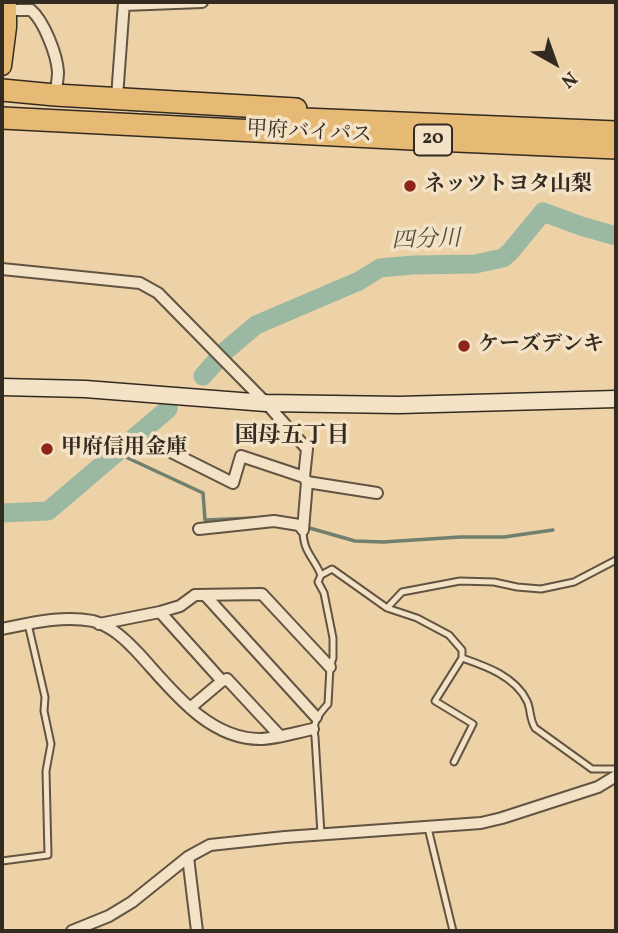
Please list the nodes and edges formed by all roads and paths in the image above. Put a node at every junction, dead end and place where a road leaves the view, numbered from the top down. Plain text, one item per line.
1 (202, 2) edge
2 (124, 3) edge
3 (7, 6) edge
4 (2, 66) edge
5 (2, 90) edge
6 (55, 95) junction
7 (117, 97) junction
8 (2, 105) edge
9 (2, 118) edge
10 (249, 123) junction
11 (2, 131) edge
12 (412, 132) junction
13 (616, 132) edge
14 (616, 148) edge
15 (2, 269) edge
16 (2, 387) edge
17 (616, 399) edge
18 (266, 403) junction
19 (157, 445) dead end
20 (305, 479) junction
21 (377, 492) dead end
22 (199, 529) dead end
23 (303, 530) junction
24 (616, 561) edge
25 (321, 575) junction
26 (205, 595) junction
27 (387, 608) junction
28 (160, 612) junction
29 (28, 624) junction
30 (99, 624) junction
31 (2, 629) edge
32 (462, 658) junction
33 (330, 667) junction
34 (222, 681) junction
35 (190, 708) junction
36 (315, 723) junction
37 (279, 735) junction
38 (454, 762) dead end
39 (616, 769) edge
40 (616, 776) edge
41 (428, 828) junction
42 (321, 834) junction
43 (188, 857) junction
44 (2, 861) edge
45 (78, 930) edge
46 (197, 931) edge
47 (453, 931) edge

1 - 2 street
2 - 7 street
3 - 4 main road
3 - 6 street
5 - 6 highway
6 - 7 highway
7 - 12 highway
8 - 10 highway, 甲府バイパス / 20
9 - 10 highway, 甲府バイパス / 20
10 - 12 highway, 甲府バイパス / 20
11 - 12 highway
12 - 13 highway, 甲府バイパス / 20
12 - 14 highway, 甲府バイパス / 20
15 - 18 street
16 - 18 street
17 - 18 street
18 - 20 street
19 - 20 street
20 - 21 street
20 - 23 street
22 - 23 street
23 - 25 lane
24 - 27 lane
25 - 27 lane
25 - 33 lane
26 - 28 street
26 - 33 street
26 - 36 street
27 - 32 lane
28 - 30 street
28 - 34 street
29 - 30 street
29 - 31 street
29 - 44 lane
30 - 35 street
32 - 38 lane
32 - 39 lane
33 - 36 lane
34 - 35 street
34 - 37 street
35 - 37 street
36 - 37 street
36 - 42 lane
40 - 41 street
41 - 42 street
41 - 47 lane
42 - 43 street
43 - 45 street
43 - 46 street

